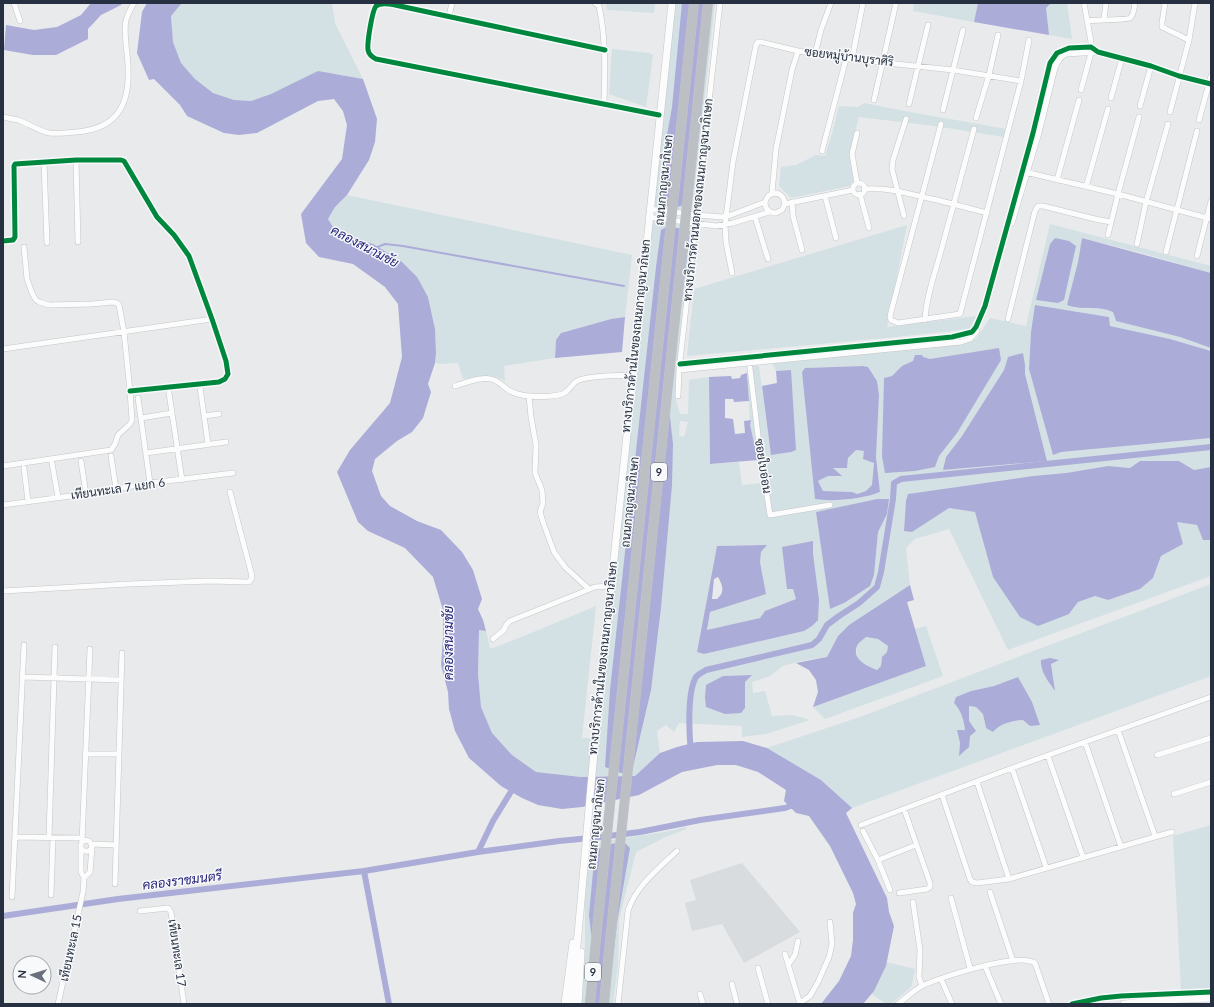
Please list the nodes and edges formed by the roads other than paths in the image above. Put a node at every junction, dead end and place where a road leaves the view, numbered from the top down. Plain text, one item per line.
1 (14, 3) edge
2 (134, 3) edge
3 (452, 3) edge
4 (595, 3) edge
5 (672, 3) edge
6 (694, 3) edge
7 (708, 3) edge
8 (720, 3) edge
9 (831, 3) edge
10 (863, 3) edge
11 (896, 3) edge
12 (1084, 3) edge
13 (1106, 3) edge
14 (1135, 3) edge
15 (1165, 3) edge
16 (1195, 3) edge
17 (402, 5) edge
18 (449, 16) junction
19 (1104, 19) junction
20 (20, 21) dead end
21 (1087, 21) junction
22 (928, 25) dead end
23 (963, 30) dead end
24 (998, 35) dead end
25 (1029, 40) dead end
26 (1189, 40) junction
27 (1091, 47) junction
28 (605, 50) junction
29 (798, 51) junction
30 (1098, 52) junction
31 (1091, 53) junction
32 (815, 54) junction
33 (1122, 58) junction
34 (849, 59) junction
35 (882, 62) junction
36 (918, 66) junction
37 (1151, 66) junction
38 (1052, 67) junction
39 (953, 70) junction
40 (989, 75) junction
41 (1179, 76) junction
42 (1211, 76) edge
43 (1021, 81) junction
44 (1210, 84) edge
45 (1082, 90) dead end
46 (1111, 98) dead end
47 (874, 100) dead end
48 (1079, 100) dead end
49 (604, 104) junction
50 (909, 104) dead end
51 (1140, 106) dead end
52 (1108, 109) dead end
53 (943, 110) dead end
54 (1170, 112) dead end
55 (659, 115) junction
56 (3, 117) edge
57 (1139, 117) dead end
58 (976, 118) dead end
59 (906, 119) dead end
60 (1199, 120) dead end
61 (941, 124) dead end
62 (1168, 124) dead end
63 (974, 130) dead end
64 (1198, 131) dead end
65 (857, 133) dead end
66 (822, 151) dead end
67 (76, 160) junction
68 (44, 162) junction
69 (1025, 172) junction
70 (1057, 180) junction
71 (857, 183) junction
72 (1086, 187) junction
73 (864, 189) junction
74 (853, 190) junction
75 (897, 191) junction
76 (772, 193) junction
77 (860, 194) junction
78 (1118, 194) junction
79 (825, 196) junction
80 (921, 196) junction
81 (1211, 201) edge
82 (765, 202) junction
83 (792, 202) junction
84 (1146, 202) junction
85 (953, 203) junction
86 (785, 204) junction
87 (1177, 209) junction
88 (769, 212) junction
89 (649, 213) junction
90 (987, 213) junction
91 (697, 215) junction
92 (727, 216) junction
93 (904, 216) dead end
94 (755, 217) junction
95 (1209, 218) edge
96 (1111, 222) junction
97 (696, 223) junction
98 (725, 225) junction
99 (869, 228) dead end
100 (1108, 234) dead end
101 (836, 238) dead end
102 (3, 241) edge
103 (78, 242) dead end
104 (47, 243) dead end
105 (1137, 244) dead end
106 (24, 248) dead end
107 (802, 250) dead end
108 (1166, 252) dead end
109 (1197, 256) dead end
110 (768, 259) dead end
111 (732, 273) dead end
112 (1008, 318) dead end
113 (212, 319) junction
114 (925, 320) junction
115 (124, 332) junction
116 (3, 349) edge
117 (826, 349) junction
118 (827, 355) junction
119 (749, 360) junction
120 (680, 364) junction
121 (679, 370) junction
122 (632, 375) junction
123 (455, 386) dead end
124 (200, 387) dead end
125 (130, 390) junction
126 (169, 393) dead end
127 (529, 396) junction
128 (678, 396) dead end
129 (138, 398) dead end
130 (172, 413) junction
131 (219, 414) dead end
132 (204, 416) junction
133 (141, 418) junction
134 (226, 442) dead end
135 (208, 444) junction
136 (178, 448) junction
137 (146, 453) junction
138 (111, 456) dead end
139 (81, 460) dead end
140 (52, 463) dead end
141 (3, 466) edge
142 (24, 468) dead end
143 (233, 473) dead end
144 (182, 480) junction
145 (150, 483) junction
146 (116, 489) junction
147 (230, 492) dead end
148 (86, 494) junction
149 (58, 497) junction
150 (28, 501) junction
151 (3, 505) edge
152 (830, 506) dead end
153 (611, 586) junction
154 (589, 589) junction
155 (3, 591) edge
156 (493, 638) dead end
157 (24, 645) dead end
158 (55, 647) dead end
159 (90, 649) dead end
160 (122, 653) dead end
161 (23, 676) junction
162 (53, 678) junction
163 (88, 679) junction
164 (121, 680) junction
165 (1211, 697) edge
166 (1118, 730) junction
167 (1211, 738) edge
168 (1085, 742) junction
169 (85, 754) junction
170 (119, 754) junction
171 (1157, 755) dead end
172 (1048, 756) junction
173 (1012, 768) junction
174 (977, 782) junction
175 (1211, 782) edge
176 (942, 794) junction
177 (1174, 794) dead end
178 (904, 809) junction
179 (861, 825) dead end
180 (863, 831) dead end
181 (1172, 832) dead end
182 (1155, 836) junction
183 (15, 837) junction
184 (51, 837) junction
185 (82, 842) junction
186 (92, 845) junction
187 (116, 845) junction
188 (916, 845) junction
189 (1121, 847) junction
190 (677, 851) dead end
191 (1083, 857) junction
192 (878, 860) junction
193 (1046, 868) junction
194 (84, 878) junction
195 (1009, 879) junction
196 (115, 884) dead end
197 (890, 890) dead end
198 (990, 892) dead end
199 (899, 893) dead end
200 (582, 894) junction
201 (52, 895) dead end
202 (12, 898) dead end
203 (951, 898) dead end
204 (913, 902) dead end
205 (140, 912) dead end
206 (830, 922) dead end
207 (798, 942) dead end
208 (785, 954) dead end
209 (1013, 961) junction
210 (788, 965) junction
211 (985, 966) junction
212 (758, 968) dead end
213 (970, 968) junction
214 (941, 979) junction
215 (732, 984) dead end
216 (922, 986) junction
217 (700, 994) dead end
218 (1211, 998) edge
219 (58, 1004) edge
220 (184, 1004) edge
221 (565, 1004) edge
222 (571, 1004) edge
223 (578, 1004) edge
224 (590, 1004) edge
225 (604, 1004) edge
226 (618, 1004) edge
227 (703, 1004) edge
228 (737, 1004) edge
229 (768, 1004) edge
230 (800, 1004) edge
231 (899, 1004) edge
232 (952, 1004) edge
233 (1001, 1004) edge
234 (1050, 1004) edge
235 (1124, 1004) edge

1 - 20 street
2 - 56 street
3 - 18 street
4 - 28 street
5 - 55 main road, ทางบริการด้านในของถนนกาญจนาภิเษก
6 - 224 highway, ถนนกาญจนาภิเษก / 9, bridge
7 - 225 highway, 9, bridge
8 - 91 street, ทางบริการด้านนอกของถนนกาญจนาภิเษก
9 - 32 street
10 - 34 street
11 - 35 street
12 - 21 street
13 - 19 street
14 - 19 street
15 - 26 street
16 - 26 street
17 - 18 street
17 - 49 street
18 - 28 street
19 - 21 street
21 - 27 street
22 - 36 street
23 - 39 street
24 - 40 street
25 - 43 street
26 - 41 street
27 - 30 street
27 - 31 street
27 - 38 street
28 - 49 street
29 - 32 street, ซอยหมู่บ้านบุราศิริ
29 - 76 street, ซอยหมู่บ้านบุราศิริ
29 - 92 street
30 - 31 street
30 - 33 street
31 - 38 street
31 - 45 street
32 - 34 street, ซอยหมู่บ้านบุราศิริ
33 - 37 street
33 - 46 street
34 - 35 street, ซอยหมู่บ้านบุราศิริ
34 - 66 street
35 - 36 street, ซอยหมู่บ้านบุราศิริ
35 - 47 street
36 - 39 street, ซอยหมู่บ้านบุราศิริ
36 - 50 street
37 - 41 street
37 - 51 street
38 - 69 street
39 - 40 street, ซอยหมู่บ้านบุราศิริ
39 - 53 street
40 - 43 street, ซอยหมู่บ้านบุราศิริ
40 - 58 street
41 - 44 street
41 - 54 street
42 - 44 street
43 - 90 street
44 - 60 street
48 - 70 street
49 - 55 street
52 - 72 street
55 - 89 main road, ทางบริการด้านในของถนนกาญจนาภิเษก
57 - 78 street
59 - 75 street
61 - 80 street
62 - 84 street
63 - 85 street
64 - 87 street
65 - 71 street
67 - 68 street
67 - 103 street
67 - 113 street
68 - 102 street
68 - 104 street
69 - 70 street
69 - 117 street
69 - 118 street
70 - 72 street
71 - 73 street
71 - 74 street
72 - 78 street
73 - 75 street
73 - 77 street
74 - 77 street
74 - 79 street
75 - 80 street
75 - 93 street
76 - 82 street
76 - 86 street
77 - 99 street
78 - 84 street
78 - 96 street
79 - 83 street
79 - 101 street
80 - 85 street
80 - 114 street
81 - 95 street
82 - 88 street
82 - 92 street
83 - 86 street
83 - 107 street
84 - 87 street
84 - 105 street
85 - 90 street
85 - 114 street
86 - 88 street
87 - 95 street
87 - 108 street
88 - 94 street
89 - 91 street
89 - 97 street
89 - 122 main road, ทางบริการด้านในของถนนกาญจนาภิเษก
90 - 114 street
91 - 92 street
91 - 97 street, ทางบริการด้านนอกของถนนกาญจนาภิเษก
92 - 98 street
94 - 98 street
94 - 110 street
95 - 109 street
96 - 100 street
96 - 112 street
97 - 98 street
97 - 120 street, ทางบริการด้านนอกของถนนกาญจนาภิเษก
98 - 111 street
106 - 115 street
113 - 115 street
113 - 125 street
115 - 116 street
115 - 125 street
117 - 118 street
117 - 119 street
118 - 119 street
119 - 120 street
119 - 121 street
119 - 152 street, ซอยใบอ่อน
120 - 121 street, ทางบริการด้านนอกของถนนกาญจนาภิเษก
121 - 128 street, ทางบริการด้านนอกของถนนกาญจนาภิเษก
122 - 127 street
122 - 153 main road, ทางบริการด้านในของถนนกาญจนาภิเษก
123 - 127 street
124 - 132 street
125 - 141 street
126 - 130 street
127 - 154 street
129 - 133 street
130 - 133 street
130 - 136 street
131 - 132 street
132 - 135 street
133 - 137 street
134 - 135 street
135 - 136 street
136 - 137 street
136 - 144 street
137 - 145 street
138 - 146 street
139 - 148 street
140 - 149 street
142 - 150 street
143 - 144 street, เทียนทะเล 7 แยก 6
144 - 145 street, เทียนทะเล 7 แยก 6
145 - 146 street, เทียนทะเล 7 แยก 6
146 - 148 street, เทียนทะเล 7 แยก 6
147 - 155 street
148 - 149 street, เทียนทะเล 7 แยก 6
149 - 150 street, เทียนทะเล 7 แยก 6
150 - 151 street, เทียนทะเล 7 แยก 6
153 - 154 street
153 - 200 main road, ทางบริการด้านในของถนนกาญจนาภิเษก
154 - 156 street
157 - 161 street
158 - 162 street
159 - 163 street
160 - 164 street
161 - 162 street
161 - 183 street
162 - 163 street
162 - 184 street
163 - 164 street
163 - 169 street
164 - 170 street
165 - 166 street
166 - 168 street
166 - 182 street
167 - 171 street
168 - 172 street
168 - 189 street
169 - 170 street
169 - 185 street
170 - 187 street
172 - 173 street
172 - 191 street
173 - 174 street
173 - 193 street
174 - 176 street
174 - 195 street
175 - 177 street
176 - 178 street
176 - 195 street
178 - 179 street
178 - 188 street
180 - 192 street
181 - 182 street
182 - 189 street
183 - 184 street
183 - 202 street
184 - 185 street
184 - 201 street
185 - 186 street
185 - 186 street
185 - 194 street
186 - 187 street
186 - 194 street
187 - 196 street
188 - 192 street
188 - 199 street
189 - 191 street
190 - 226 street
191 - 193 street
192 - 197 street
193 - 195 street
194 - 219 street, เทียนทะเล 15
198 - 209 street
200 - 221 main road
200 - 222 main road, ทางบริการด้านในของถนนกาญจนาภิเษก
200 - 223 main road
203 - 213 street
204 - 216 street
205 - 220 street, เทียนทะเล 17
206 - 230 street
207 - 210 street
208 - 210 street
209 - 211 street
209 - 234 street
210 - 230 street
211 - 213 street
211 - 233 street
212 - 229 street
213 - 214 street
214 - 216 street
214 - 232 street
215 - 228 street
216 - 231 street
217 - 227 street
218 - 235 main road

